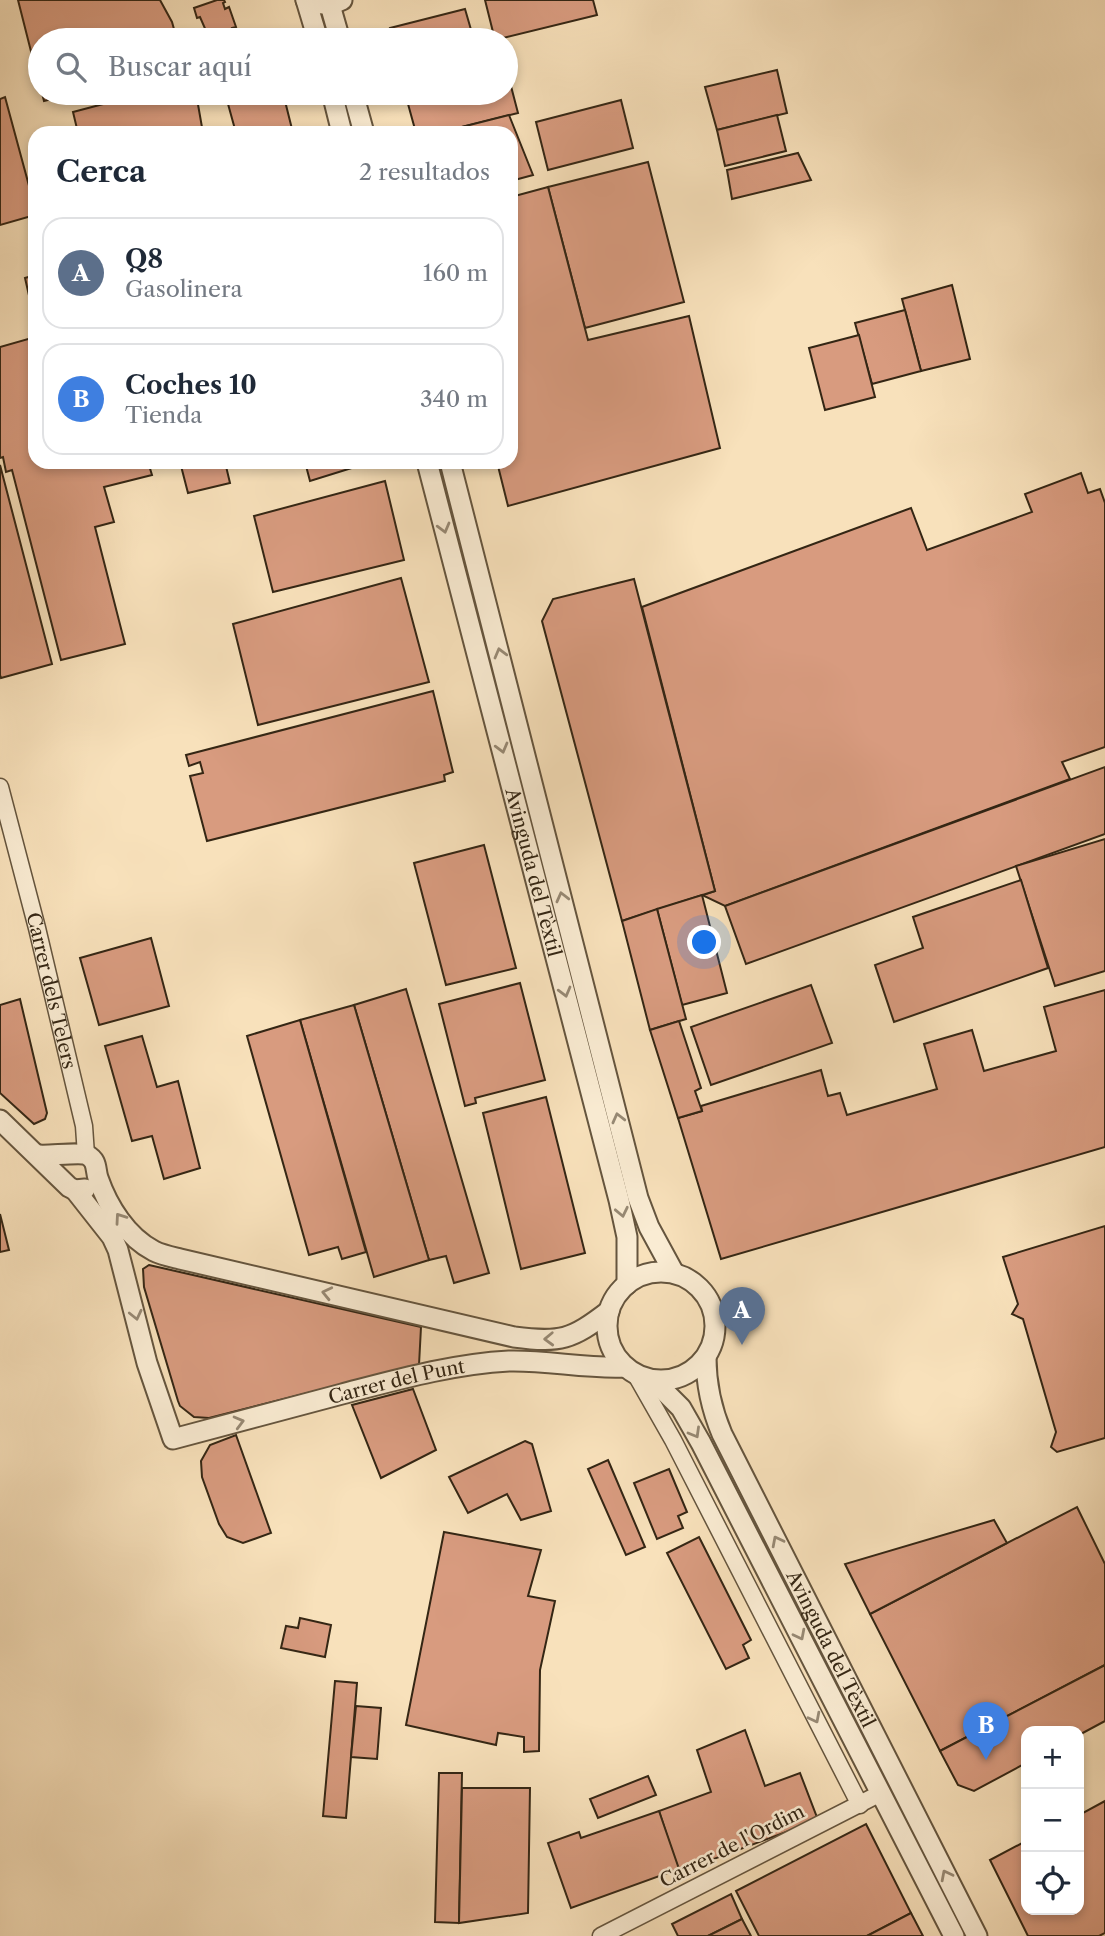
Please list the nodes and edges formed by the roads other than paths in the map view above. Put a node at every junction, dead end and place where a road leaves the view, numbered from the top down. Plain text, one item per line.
1 (306, 0) edge
2 (336, 2) edge
3 (314, 28) edge
4 (339, 28) edge
5 (335, 105) edge
6 (356, 105) edge
7 (340, 126) edge
8 (362, 126) edge
9 (429, 469) edge
10 (452, 469) edge
11 (0, 787) edge
12 (0, 1119) edge
13 (39, 1155) junction
14 (78, 1155) junction
15 (97, 1175) junction
16 (68, 1184) junction
17 (155, 1251) junction
18 (674, 1273) junction
19 (126, 1276) junction
20 (627, 1284) junction
21 (609, 1311) junction
22 (706, 1357) junction
23 (638, 1374) junction
24 (881, 1793) junction
25 (860, 1805) junction
26 (601, 1936) edge
27 (954, 1936) edge
28 (977, 1936) edge

1 - 2 street
1 - 3 street
2 - 4 street
5 - 7 street
6 - 8 street
9 -> 20 street, Avinguda del Tèxtil
18 -> 10 street, Avinguda del Tèxtil
11 - 14 street, Carrer dels Telers
12 - 13 street
13 - 14 street
13 - 16 street
14 - 15 street
14 - 16 street
15 - 16 street
17 -> 15 street
16 - 19 street
17 - 19 street
21 -> 17 street
18 - 20 street
18 - 22 street
19 -> 23 street, Carrer del Punt
20 - 21 street
21 - 23 street
22 - 23 street
28 -> 22 street, Avinguda del Tèxtil
23 -> 24 street, Avinguda del Tèxtil
23 -> 25 street
24 - 25 street, Carrer de l'Ordim
24 - 27 street, Avinguda del Tèxtil
25 - 26 street, Carrer de l'Ordim

